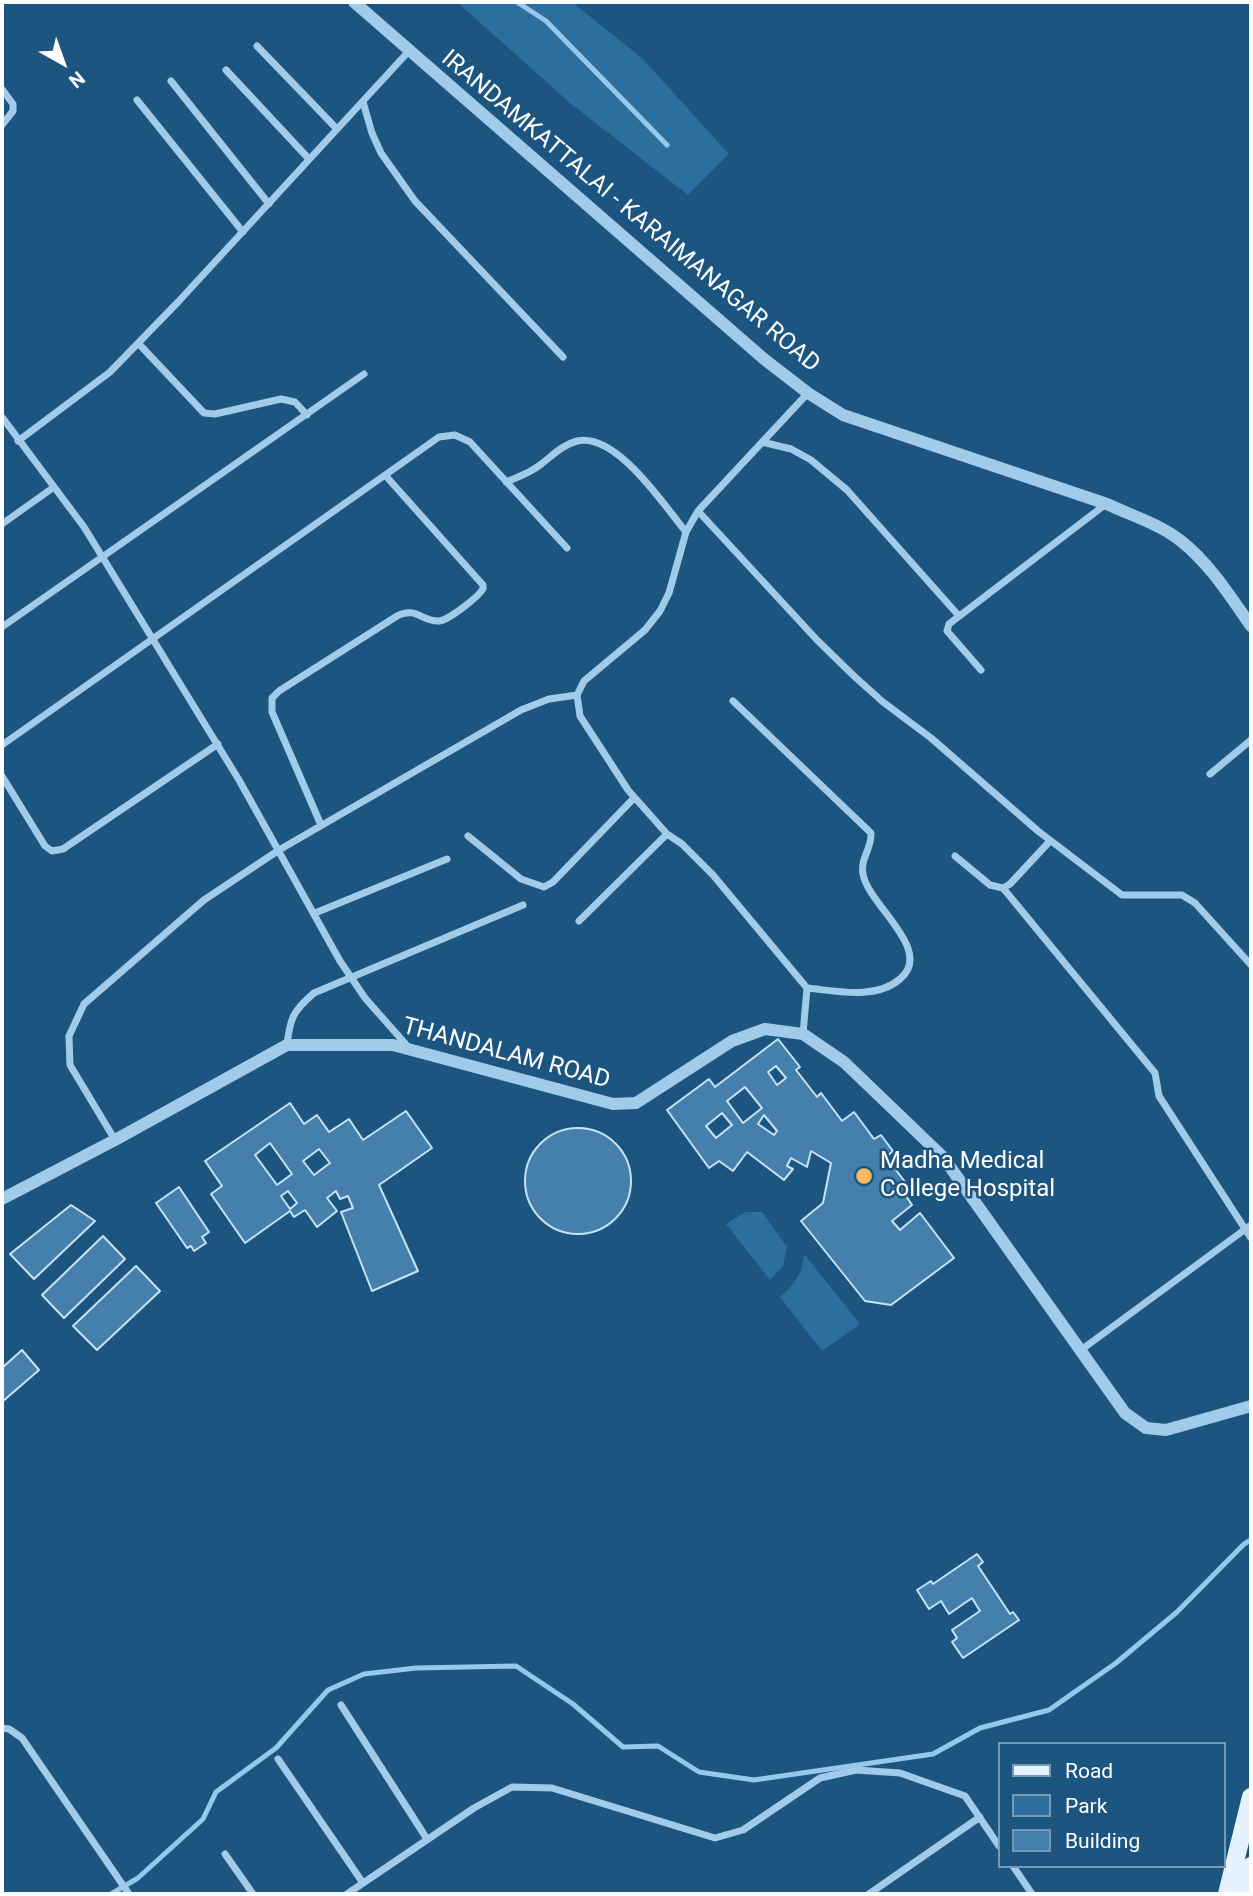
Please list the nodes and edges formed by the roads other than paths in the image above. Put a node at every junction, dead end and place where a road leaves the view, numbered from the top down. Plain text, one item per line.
1 (354, 2) edge
2 (257, 46) dead end
3 (409, 51) junction
4 (226, 70) dead end
5 (171, 81) dead end
6 (2, 89) edge
7 (137, 100) dead end
8 (363, 102) junction
9 (2, 125) edge
10 (337, 129) junction
11 (309, 159) junction
12 (269, 204) junction
13 (243, 232) junction
14 (138, 343) junction
15 (563, 357) dead end
16 (365, 374) dead end
17 (808, 393) junction
18 (307, 415) junction
19 (2, 417) edge
20 (18, 440) junction
21 (762, 442) junction
22 (386, 475) junction
23 (506, 482) junction
24 (54, 487) junction
25 (1107, 504) junction
26 (698, 511) junction
27 (2, 524) edge
28 (686, 532) junction
29 (567, 548) dead end
30 (103, 558) junction
31 (959, 616) junction
32 (1251, 626) edge
33 (2, 627) edge
34 (153, 639) junction
35 (981, 670) dead end
36 (577, 695) junction
37 (733, 701) dead end
38 (1251, 740) edge
39 (218, 744) junction
40 (2, 745) edge
41 (1210, 774) dead end
42 (2, 776) edge
43 (634, 798) junction
44 (321, 825) junction
45 (667, 834) junction
46 (468, 836) dead end
47 (1050, 841) junction
48 (279, 850) junction
49 (955, 856) dead end
50 (447, 859) dead end
51 (1003, 888) junction
52 (523, 905) dead end
53 (315, 913) junction
54 (579, 921) dead end
55 (1251, 965) edge
56 (351, 976) junction
57 (807, 988) junction
58 (803, 1034) junction
59 (287, 1045) junction
60 (411, 1049) junction
61 (115, 1140) junction
62 (2, 1199) edge
63 (1248, 1227) edge
64 (1251, 1238) edge
65 (1081, 1350) junction
66 (1251, 1406) edge
67 (341, 1705) dead end
68 (2, 1728) edge
69 (278, 1759) dead end
70 (1251, 1797) edge
71 (980, 1817) junction
72 (427, 1839) junction
73 (998, 1844) edge
74 (225, 1854) dead end
75 (1251, 1866) edge
76 (1014, 1868) edge
77 (363, 1883) junction
78 (129, 1894) edge
79 (253, 1894) edge
80 (347, 1894) edge
81 (869, 1894) edge
82 (1032, 1894) edge
83 (1227, 1894) edge
84 (1244, 1894) edge

1 - 3 street, IRANDAMKATTALAI - KARAIMANAGAR ROAD
2 - 10 street
3 - 8 street
3 - 17 street, IRANDAMKATTALAI - KARAIMANAGAR ROAD
4 - 11 street
5 - 12 street
6 - 9 street
7 - 13 street
8 - 10 street
8 - 15 street
10 - 11 street
11 - 12 street
12 - 13 street
13 - 14 street
14 - 18 street
14 - 20 street
16 - 18 street
17 - 21 street
17 - 25 street, IRANDAMKATTALAI - KARAIMANAGAR ROAD
18 - 30 street
19 - 20 street
20 - 24 street
21 - 26 street
21 - 31 street
22 - 23 street
22 - 34 street
22 - 44 street
23 - 28 street
23 - 29 street
24 - 27 street
24 - 30 street
25 - 31 street
25 - 32 street, IRANDAMKATTALAI - KARAIMANAGAR ROAD
26 - 28 street
26 - 47 street
28 - 36 street
30 - 33 street
30 - 34 street
31 - 35 street
34 - 39 street
34 - 40 street
36 - 43 street
36 - 44 street
37 - 57 street
38 - 41 street
39 - 42 street
39 - 48 street
43 - 45 street
43 - 46 street
44 - 48 street
45 - 54 street
45 - 57 street
47 - 51 street
47 - 55 street
48 - 53 street
48 - 61 street
49 - 51 street
50 - 53 street
51 - 63 street
52 - 56 street
53 - 56 street
56 - 59 street
56 - 60 street
57 - 58 street
58 - 60 street, THANDALAM ROAD
58 - 65 street, THANDALAM ROAD
59 - 60 street, THANDALAM ROAD
59 - 61 street, THANDALAM ROAD
61 - 62 street, THANDALAM ROAD
63 - 64 street
63 - 65 street
65 - 66 street, THANDALAM ROAD
67 - 72 street
68 - 78 street
69 - 77 street
70 - 83 main road
71 - 72 street
71 - 73 street
71 - 81 street
72 - 77 street
74 - 79 street
75 - 84 main road
76 - 82 street
77 - 80 street

